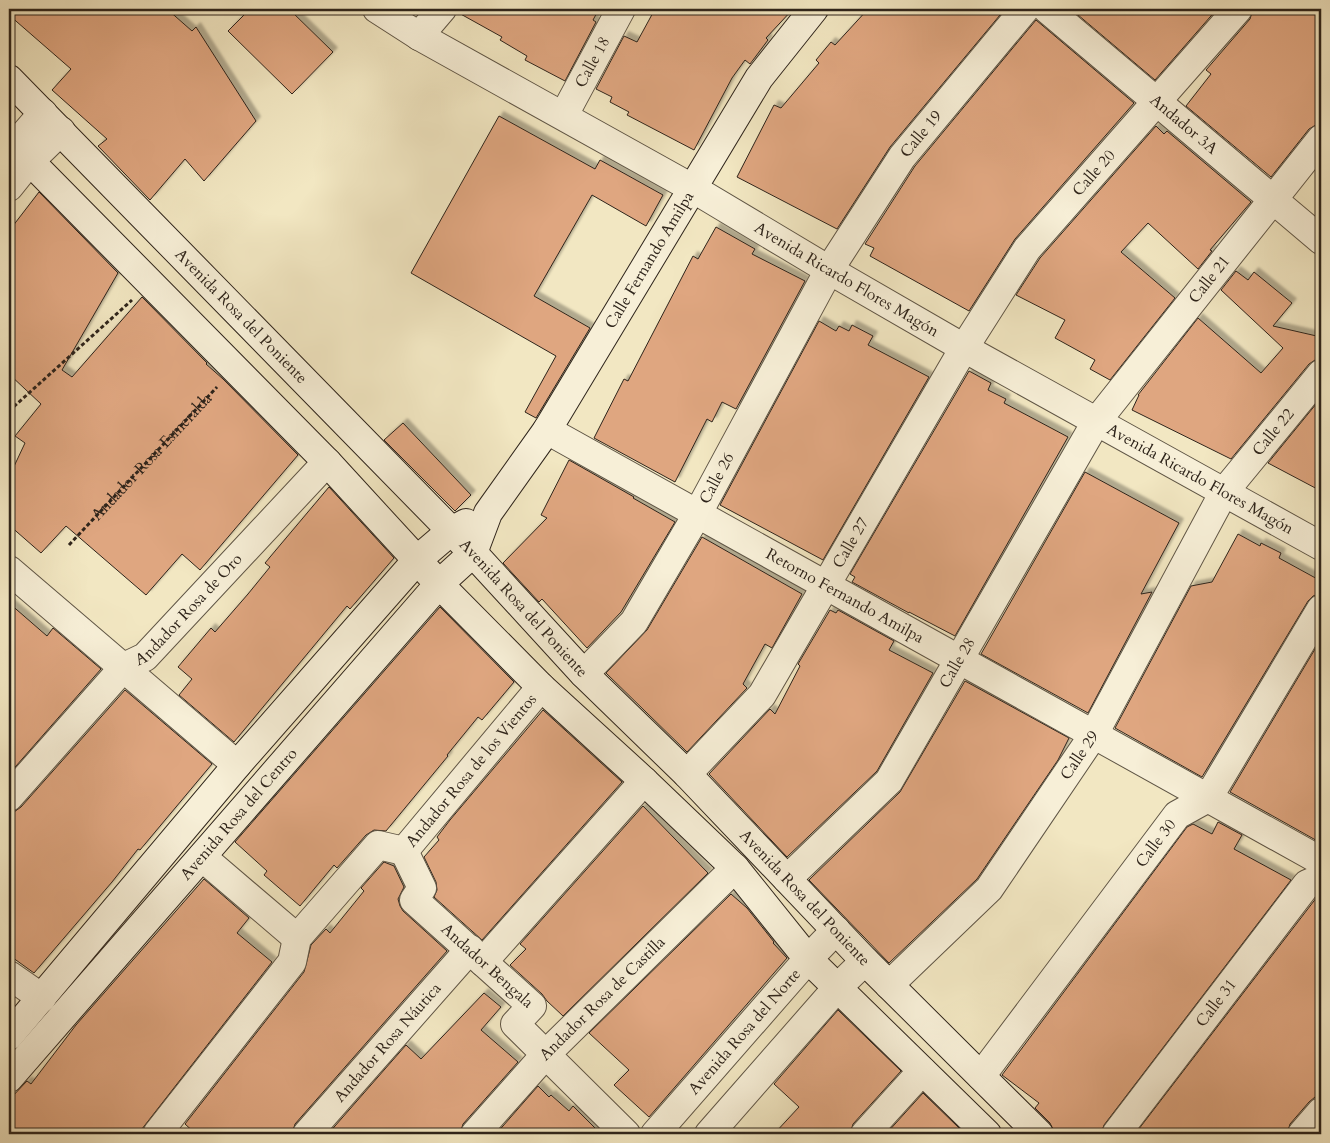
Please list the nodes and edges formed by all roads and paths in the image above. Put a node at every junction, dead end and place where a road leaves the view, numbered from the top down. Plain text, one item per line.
1 (377, 9) edge
2 (442, 9) edge
3 (621, 9) edge
4 (814, 9) edge
5 (1026, 9) edge
6 (1047, 9) edge
7 (1238, 9) edge
8 (419, 36) junction
9 (9, 79) edge
10 (1157, 101) junction
11 (564, 115) junction
12 (52, 122) junction
13 (1321, 139) edge
14 (15, 150) edge
15 (9, 187) edge
16 (692, 188) junction
17 (1273, 199) junction
18 (1321, 240) edge
19 (829, 270) junction
20 (151, 283) junction
21 (964, 348) junction
22 (235, 368) junction
23 (1321, 374) edge
24 (9, 412) edge
25 (1096, 422) junction
26 (547, 430) junction
27 (327, 462) junction
28 (1224, 492) junction
29 (488, 513) junction
30 (698, 513) junction
31 (451, 531) junction
32 (69, 545) dead end
33 (1321, 546) edge
34 (473, 553) junction
35 (418, 560) junction
36 (11, 577) edge
37 (439, 584) junction
38 (826, 585) junction
39 (1321, 609) edge
40 (960, 659) junction
41 (135, 662) junction
42 (584, 674) junction
43 (541, 687) junction
44 (1094, 734) junction
45 (237, 765) junction
46 (687, 774) junction
47 (644, 781) junction
48 (9, 796) edge
49 (1208, 798) junction
50 (404, 852) junction
51 (202, 857) junction
52 (1321, 861) edge
53 (735, 868) junction
54 (1321, 878) edge
55 (787, 879) junction
56 (836, 930) junction
57 (297, 938) junction
58 (476, 956) junction
59 (808, 959) junction
60 (865, 960) junction
61 (9, 975) edge
62 (889, 985) junction
63 (837, 988) junction
64 (42, 998) junction
65 (9, 1036) edge
66 (545, 1055) junction
67 (922, 1071) junction
68 (981, 1076) junction
69 (9, 1078) edge
70 (1321, 1112) edge
71 (157, 1134) edge
72 (308, 1134) edge
73 (474, 1134) edge
74 (626, 1134) edge
75 (655, 1134) edge
76 (709, 1134) edge
77 (865, 1134) edge
78 (987, 1134) edge
79 (1039, 1134) edge
80 (1116, 1134) edge
81 (1302, 1134) edge

1 - 8 street, Avenida Ricardo Flores Magón
2 - 8 street
3 - 11 street, Calle 18
4 - 16 street, Calle Fernando Amilpa
5 - 19 street, Calle 19
6 - 10 street, Andador 3A
7 - 10 street, Calle 20
8 - 11 street, Avenida Ricardo Flores Magón
9 - 12 street, Avenida Rosa del Poniente
10 - 17 street, Andador 3A
10 - 21 street, Calle 20
11 - 16 street, Avenida Ricardo Flores Magón
12 - 14 street
12 - 31 street, Avenida Rosa del Poniente
13 - 17 street, Calle 21
14 - 15 street
14 - 20 street, Avenida Rosa del Poniente
16 - 19 street, Avenida Ricardo Flores Magón
16 - 26 street, Calle Fernando Amilpa
17 - 18 street, Andador 3A
17 - 25 street, Calle 21
19 - 21 street, Avenida Ricardo Flores Magón
19 - 30 street, Calle 26
20 - 22 street, Avenida Rosa del Poniente
20 - 24 path
21 - 25 street, Avenida Ricardo Flores Magón
21 - 38 street, Calle 27
22 - 27 street, Avenida Rosa del Poniente
22 - 32 path, Andador Rosa Esmeralda
23 - 28 street, Calle 22
25 - 28 street, Avenida Ricardo Flores Magón
25 - 40 street, Calle 28
26 - 29 street, Calle Fernando Amilpa
26 - 30 street, Retorno Fernando Amilpa
27 - 35 street, Avenida Rosa del Poniente
27 - 41 street, Andador Rosa de Oro
28 - 33 street, Avenida Ricardo Flores Magón
28 - 44 street, Calle 29
29 - 31 street, Calle Fernando Amilpa
29 - 34 street, Calle Fernando Amilpa
30 - 38 street, Retorno Fernando Amilpa
30 - 42 street, Calle 26
31 - 34 street, Avenida Rosa del Poniente
31 - 35 street, Avenida Rosa del Centro
34 - 37 street, Avenida Rosa del Centro
34 - 42 street, Avenida Rosa del Poniente
35 - 37 street, Avenida Rosa del Poniente
35 - 45 street, Avenida Rosa del Centro
36 - 41 street
37 - 43 street, Avenida Rosa del Poniente
37 - 51 street, Avenida Rosa del Centro
38 - 40 street, Retorno Fernando Amilpa
38 - 46 street, Calle 27
39 - 49 street
40 - 44 street, Retorno Fernando Amilpa
40 - 55 street, Calle 28
41 - 45 street
41 - 48 street, Andador Rosa de Oro
42 - 46 street, Avenida Rosa del Poniente
43 - 47 street, Avenida Rosa del Poniente
43 - 50 street, Andador Rosa de los Vientos
44 - 49 street, Retorno Fernando Amilpa
44 - 62 street, Calle 29
45 - 64 street, Avenida Rosa del Centro
46 - 55 street, Avenida Rosa del Poniente
47 - 53 street, Avenida Rosa del Poniente
47 - 58 street, Andador Rosa Náutica
49 - 52 street, Retorno Fernando Amilpa
49 - 68 street, Calle 30
50 - 57 street, Andador Rosa de los Vientos
50 - 58 street, Andador Bengala
51 - 57 street
51 - 69 street, Avenida Rosa del Centro
53 - 59 street, Avenida Rosa del Poniente
53 - 66 street, Andador Rosa de Castilla
54 - 80 street, Calle 31
55 - 56 street, Avenida Rosa del Poniente
56 - 59 street, Avenida Rosa del Norte
56 - 60 street, Avenida Rosa del Poniente
57 - 71 street, Andador Rosa de los Vientos
58 - 66 street, Andador Bengala
58 - 72 street, Andador Rosa Náutica
59 - 63 street, Avenida Rosa del Poniente
59 - 75 street, Avenida Rosa del Norte
60 - 62 street, Avenida Rosa del Poniente
60 - 63 street
61 - 64 street
62 - 68 street, Avenida Rosa del Poniente
63 - 67 street, Avenida Rosa del Poniente
63 - 76 street
64 - 65 street, Avenida Rosa del Centro
66 - 73 street, Andador Rosa de Castilla
66 - 74 street, Andador Bengala
67 - 77 street
67 - 78 street, Avenida Rosa del Poniente
68 - 79 street, Avenida Rosa del Poniente
70 - 81 street

